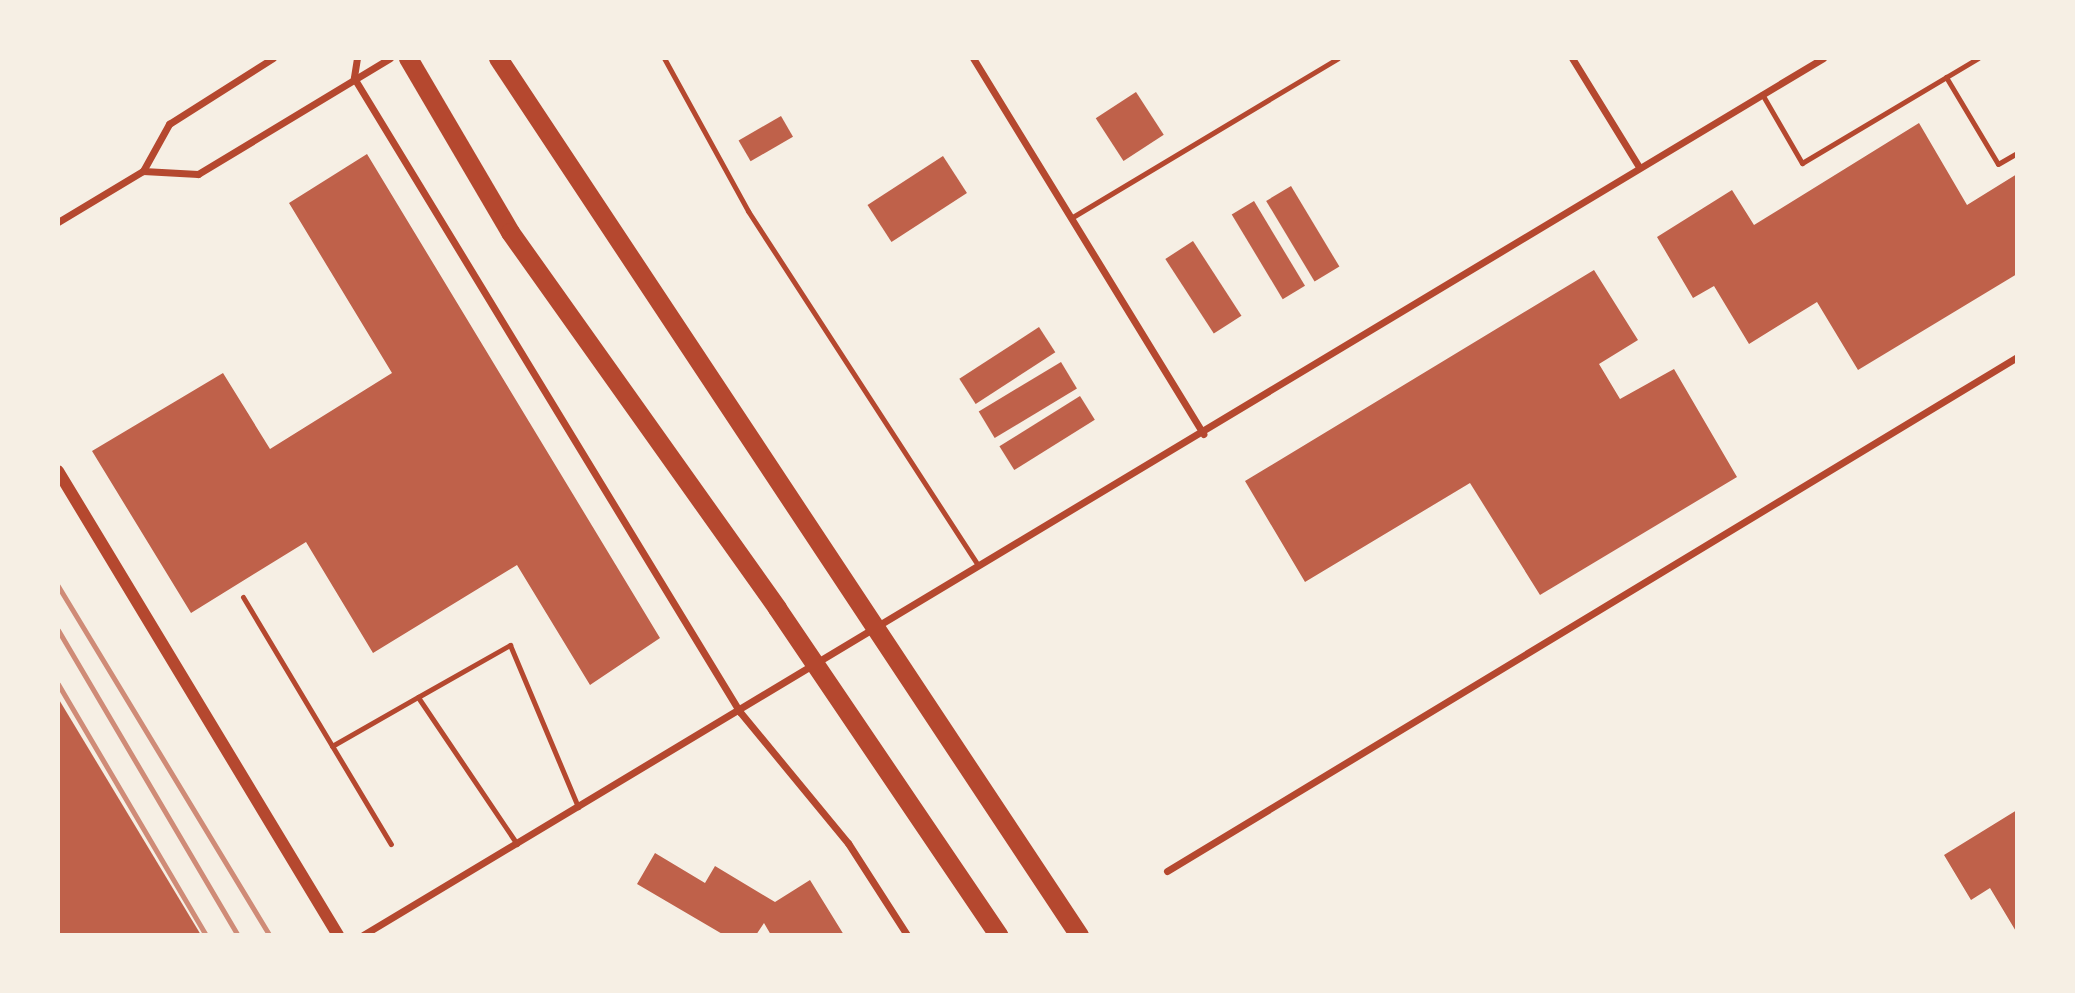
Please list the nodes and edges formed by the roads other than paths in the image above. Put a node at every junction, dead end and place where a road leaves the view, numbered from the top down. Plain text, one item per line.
1 (273, 58) edge
2 (357, 58) edge
3 (390, 58) edge
4 (408, 58) edge
5 (498, 58) edge
6 (664, 58) edge
7 (974, 58) edge
8 (1338, 58) edge
9 (1573, 58) edge
10 (1823, 58) edge
11 (1978, 58) edge
12 (1946, 77) junction
13 (354, 78) junction
14 (1762, 94) junction
15 (2017, 153) edge
16 (1639, 167) junction
17 (143, 171) junction
18 (1071, 218) junction
19 (58, 222) edge
20 (2017, 357) edge
21 (1203, 434) junction
22 (58, 471) edge
23 (978, 565) junction
24 (243, 597) dead end
25 (418, 697) junction
26 (740, 712) junction
27 (332, 746) junction
28 (578, 808) junction
29 (391, 844) dead end
30 (517, 844) junction
31 (1167, 871) dead end
32 (338, 935) edge
33 (363, 935) edge
34 (907, 935) edge
35 (998, 935) edge
36 (1079, 935) edge

1 - 17 street
2 - 13 street
3 - 13 street
4 - 35 highway
5 - 36 highway
6 - 23 lane
7 - 18 street
8 - 18 lane
9 - 16 street
10 - 14 street
11 - 12 lane
12 - 14 lane
12 - 15 lane
13 - 17 street
13 - 26 street
14 - 16 street
16 - 21 street
17 - 19 street
18 - 21 street
20 - 31 street
21 - 23 street
22 - 32 street
23 - 26 street
24 - 27 lane
25 - 27 lane
25 - 28 lane
25 - 30 lane
26 - 28 street
26 - 34 street
27 - 29 lane
28 - 30 street
30 - 33 street

